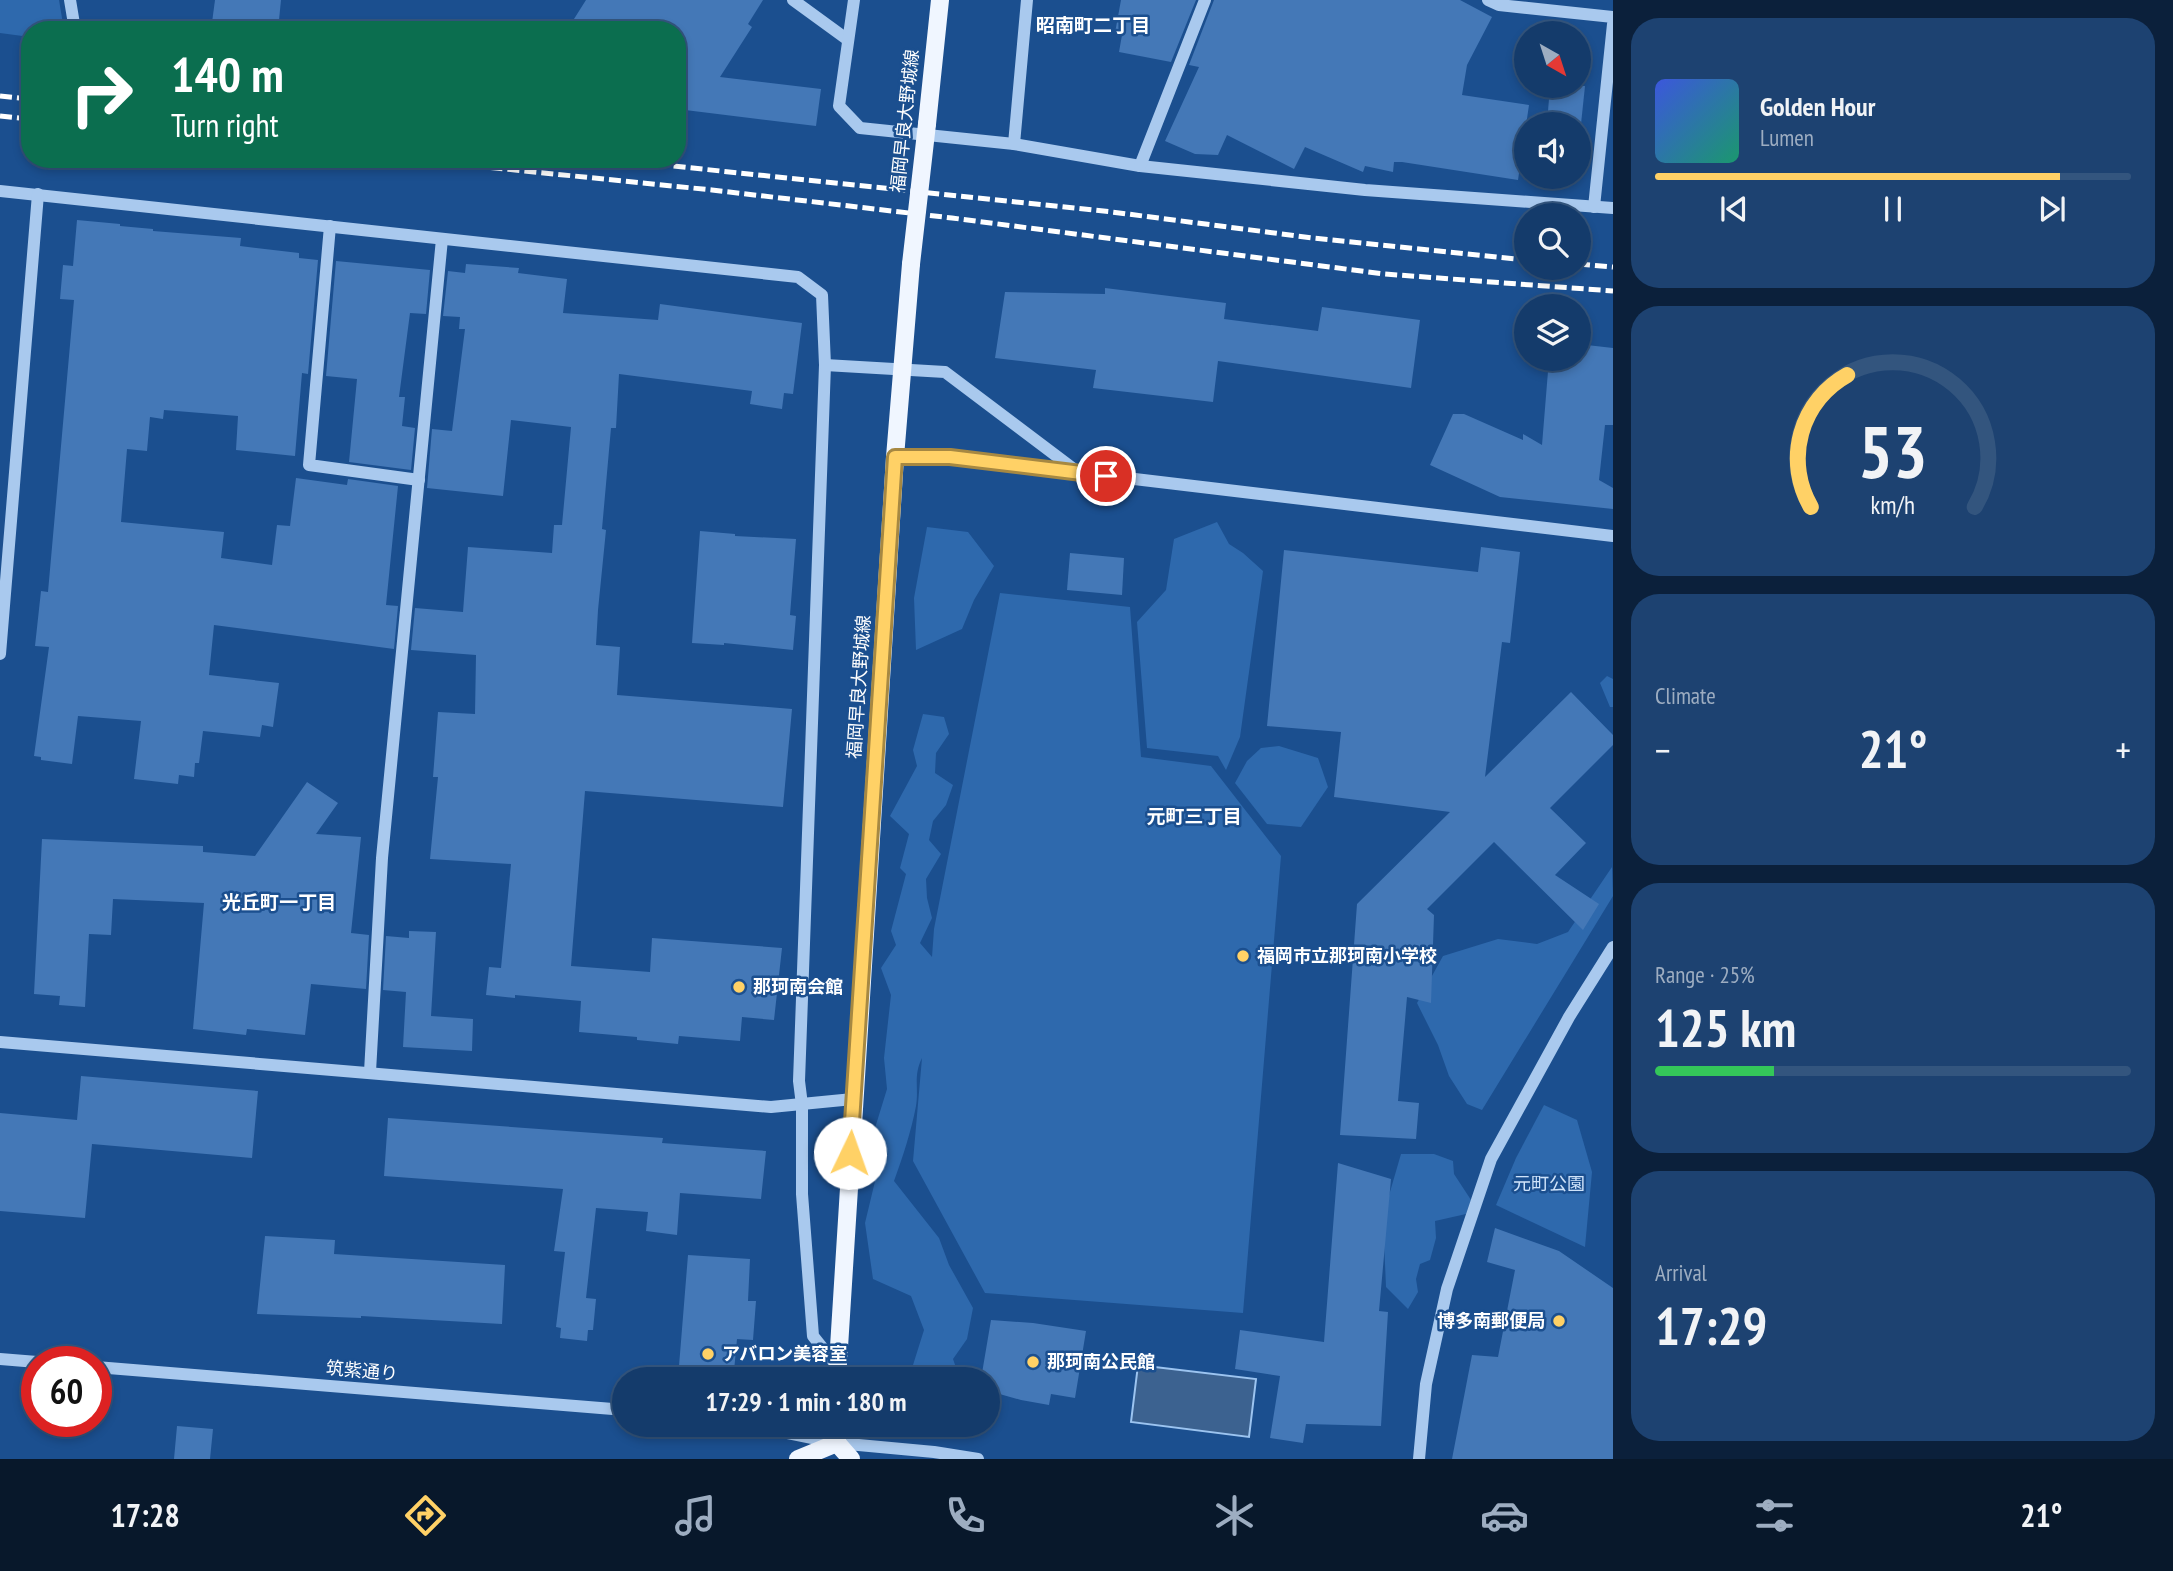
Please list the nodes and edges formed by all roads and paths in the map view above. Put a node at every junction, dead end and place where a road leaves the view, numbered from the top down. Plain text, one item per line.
1 (70, 0) edge
2 (793, 0) edge
3 (854, 0) edge
4 (940, 0) edge
5 (1027, 0) edge
6 (1205, 0) edge
7 (1488, 0) edge
8 (1613, 17) edge
9 (74, 21) edge
10 (1613, 24) edge
11 (848, 40) junction
12 (1014, 144) junction
13 (1140, 166) junction
14 (0, 191) edge
15 (38, 194) junction
16 (1594, 206) junction
17 (1613, 208) edge
18 (330, 226) junction
19 (442, 239) junction
20 (825, 365) junction
21 (895, 457) junction
22 (1079, 473) junction
23 (419, 480) junction
24 (1613, 536) edge
25 (0, 654) edge
26 (1613, 947) edge
27 (0, 1042) edge
28 (370, 1072) junction
29 (853, 1099) junction
30 (802, 1105) junction
31 (0, 1359) edge
32 (21, 1361) edge
33 (833, 1367) edge
34 (837, 1367) edge
35 (112, 1368) edge
36 (612, 1409) edge
37 (832, 1437) edge
38 (839, 1437) edge
39 (853, 1437) edge
40 (798, 1459) edge
41 (851, 1459) edge
42 (978, 1459) edge
43 (1419, 1459) edge

1 - 9 street
2 - 11 street
3 - 11 street
4 - 21 main road, 福岡早良大野城線, bridge
5 - 12 street
6 - 13 street
7 - 8 street
10 - 16 street
11 - 12 street
12 - 13 street
13 - 16 street
14 - 15 street
15 - 18 street
15 - 25 street
16 - 17 street
18 - 19 street
18 - 23 street
19 - 20 street
19 - 23 street
20 - 22 street
20 - 30 street
21 - 22 street
21 - 29 main road, 福岡早良大野城線
22 - 24 street
23 - 28 street
26 - 43 street
27 - 28 street
28 - 30 street
29 - 30 street
29 - 34 main road, 福岡早良大野城線
30 - 33 street
31 - 32 street
35 - 36 street, 筑紫通り
37 - 40 main road
38 - 41 main road
39 - 42 street

